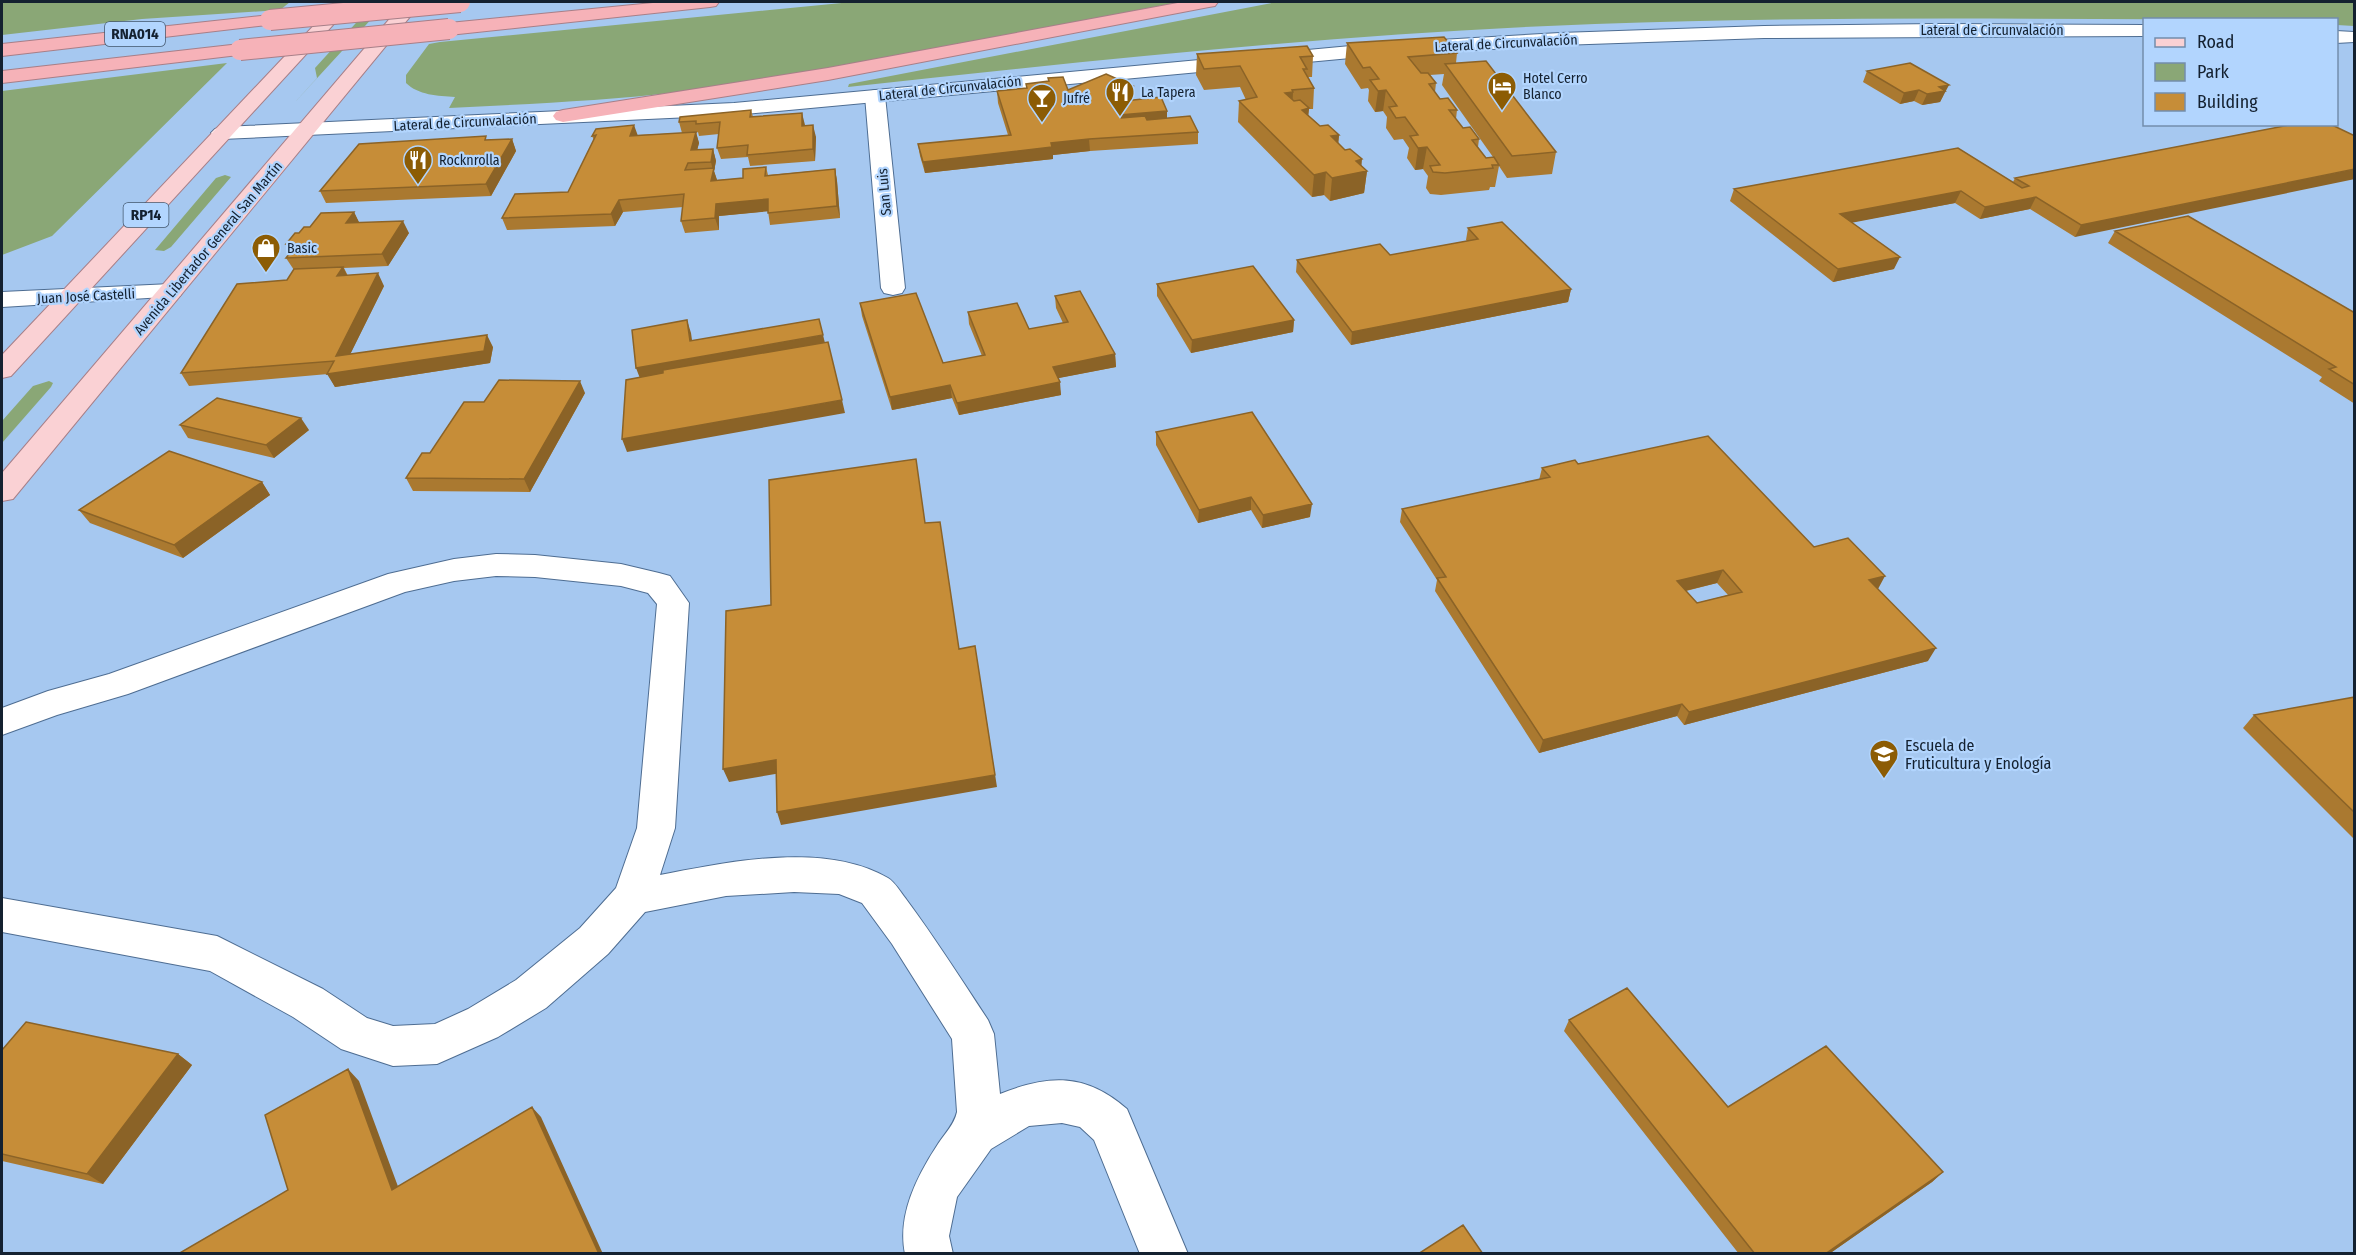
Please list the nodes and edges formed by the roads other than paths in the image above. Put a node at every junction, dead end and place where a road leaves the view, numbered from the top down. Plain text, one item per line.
1 (345, 2) edge
2 (413, 2) edge
3 (460, 2) edge
4 (710, 2) edge
5 (1209, 2) edge
6 (2143, 31) edge
7 (2338, 37) edge
8 (2355, 38) edge
9 (2, 50) edge
10 (2, 77) edge
11 (874, 96) junction
12 (563, 116) junction
13 (308, 129) junction
14 (222, 133) junction
15 (893, 288) dead end
16 (171, 291) junction
17 (70, 297) junction
18 (2, 300) edge
19 (2, 370) edge
20 (2, 492) edge
21 (2, 722) edge
22 (633, 897) junction
23 (2, 915) edge
24 (975, 1133) junction
25 (929, 1254) edge
26 (1164, 1254) edge

1 - 14 main road, RP14
2 - 13 main road, Avenida Libertador General San Martín
3 - 9 highway, RNA014, bridge
4 - 10 highway, RNA014, bridge
5 - 12 highway
6 - 11 street, Lateral de Circunvalación
7 - 8 street
11 - 12 street, Lateral de Circunvalación
11 - 15 street, San Luis
12 - 13 street, Lateral de Circunvalación
13 - 14 street, Lateral de Circunvalación
13 - 16 main road, Avenida Libertador General San Martín
14 - 17 main road, RP14
16 - 17 street, Juan José Castelli
16 - 20 main road, Avenida Libertador General San Martín
17 - 18 street, Juan José Castelli
17 - 19 main road
21 - 22 street
22 - 23 street
22 - 24 street
24 - 25 street
24 - 26 street

